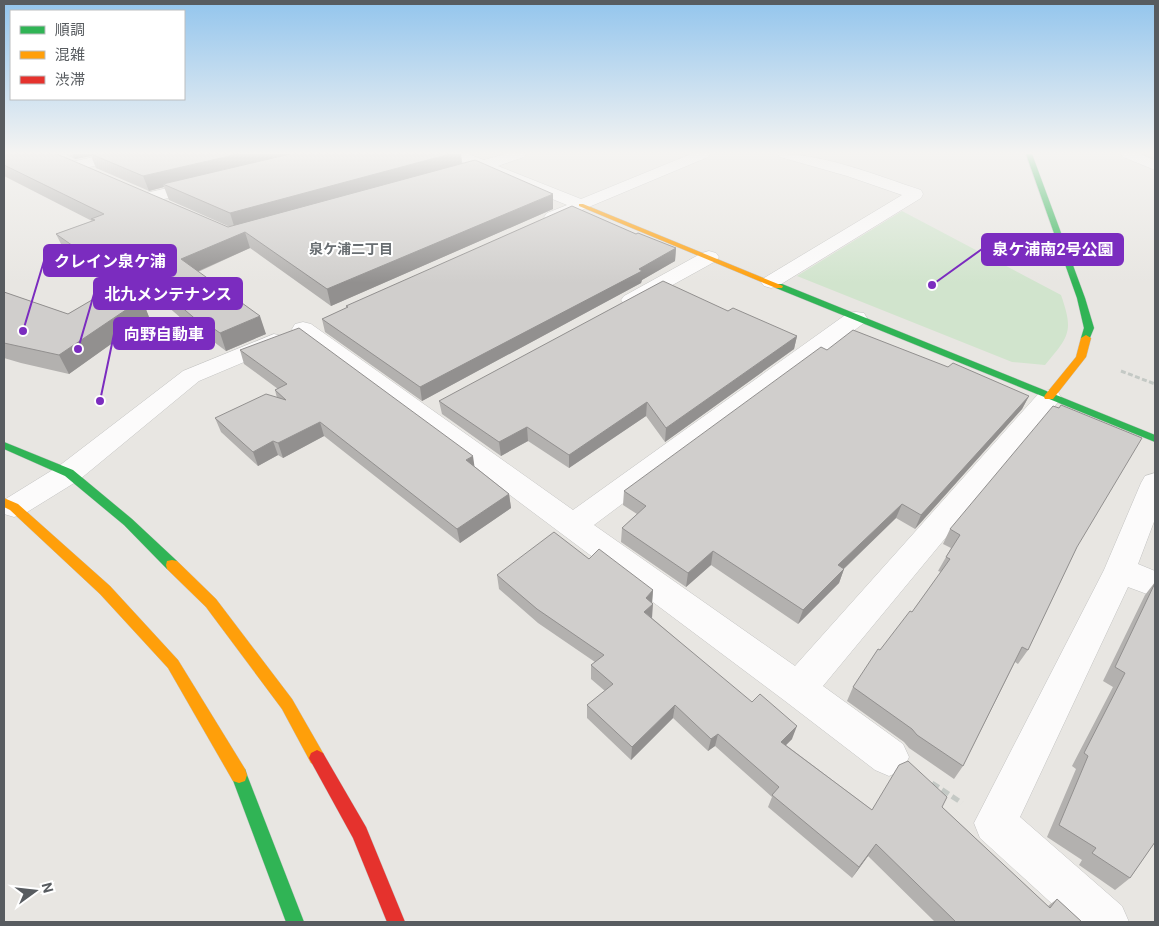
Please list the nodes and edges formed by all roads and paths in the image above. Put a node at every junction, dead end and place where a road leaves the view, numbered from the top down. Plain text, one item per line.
1 (151, 197) edge
2 (562, 197) edge
3 (600, 197) edge
4 (910, 197) edge
5 (1045, 197) edge
6 (148, 198) joint
7 (581, 205) junction
8 (174, 210) edge
9 (533, 226) edge
10 (709, 257) junction
11 (771, 282) junction
12 (610, 311) edge
13 (856, 318) junction
14 (1121, 371) dead end
15 (1155, 384) edge
16 (1049, 398) junction
17 (1155, 439) edge
18 (4, 445) edge
19 (69, 474) junction
20 (1155, 483) edge
21 (9, 504) edge
22 (572, 525) junction
23 (1120, 570) junction
24 (1155, 584) edge
25 (798, 689) junction
26 (889, 756) joint
27 (995, 823) junction
28 (295, 922) edge
29 (396, 922) edge
30 (1106, 922) edge

1 - 6 street
2 - 7 street
3 - 7 street
4 - 11 street
5 - 16 street
6 - 8 street
7 - 9 street
7 - 10 street
10 - 11 street
10 - 12 street
11 - 13 street
13 - 16 street
13 - 22 street
14 - 15 path
16 - 17 street
16 - 25 street
18 - 19 street
19 - 21 street
19 - 22 street
19 - 29 street
20 - 23 street
21 - 28 street
22 - 25 street
23 - 24 street
23 - 27 street
25 - 26 street
26 - 27 path
27 - 30 street

